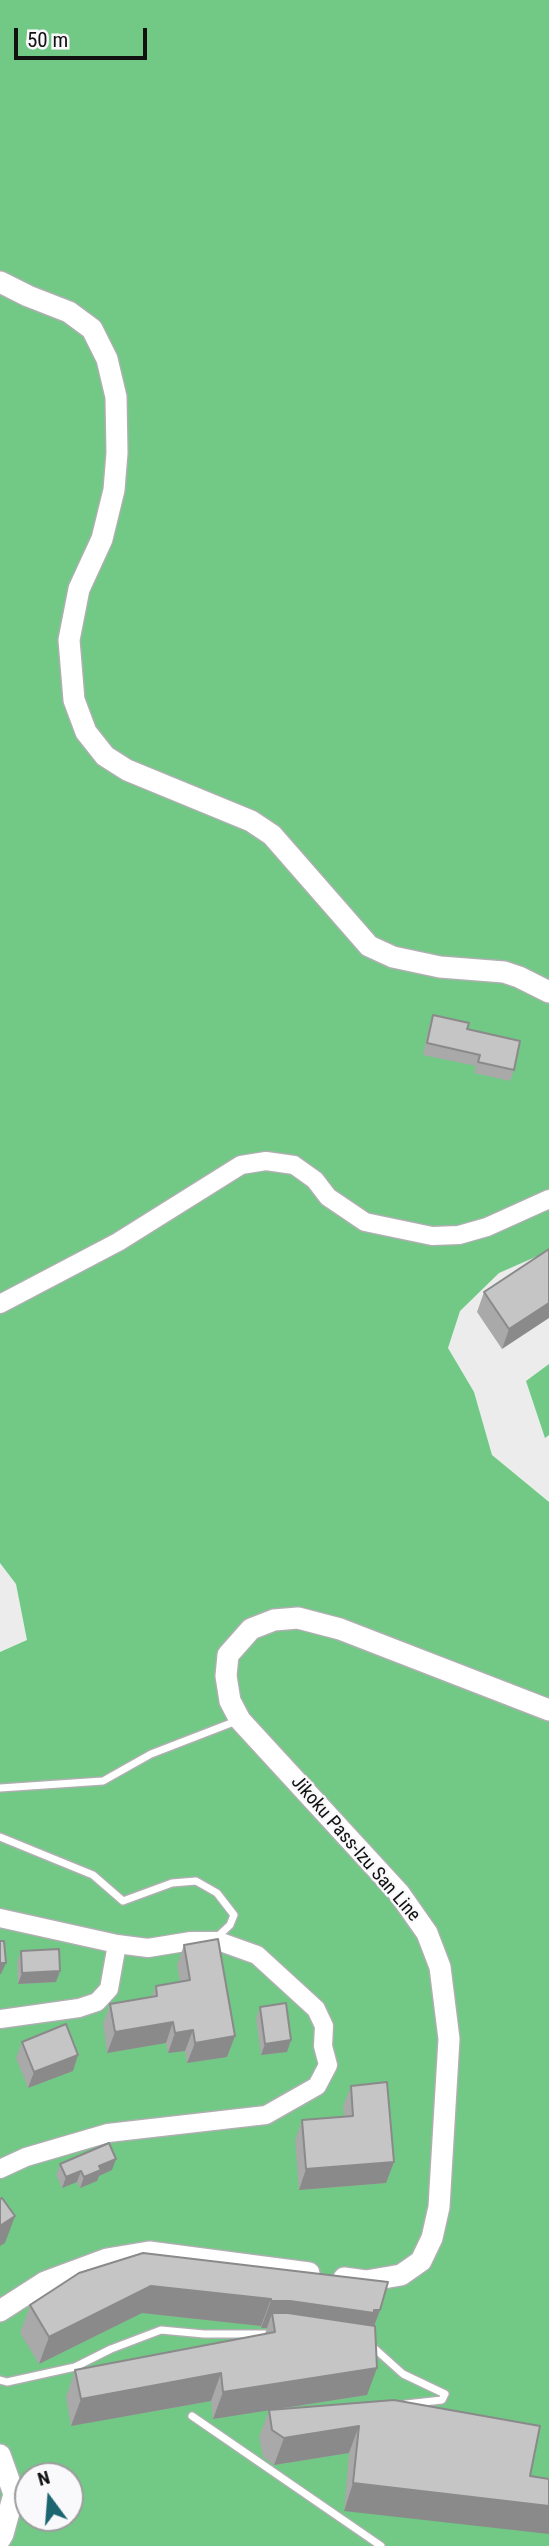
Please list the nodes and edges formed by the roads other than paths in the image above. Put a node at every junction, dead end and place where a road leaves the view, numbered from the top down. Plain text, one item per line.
1 (0, 282) edge
2 (549, 992) edge
3 (549, 1199) edge
4 (0, 1304) edge
5 (549, 1710) edge
6 (240, 1720) junction
7 (0, 1788) edge
8 (0, 1837) edge
9 (0, 1917) edge
10 (212, 1941) junction
11 (117, 1944) junction
12 (0, 2019) edge
13 (0, 2169) edge
14 (0, 2311) edge
15 (279, 2334) edge
16 (361, 2346) edge
17 (0, 2380) edge
18 (403, 2404) edge
19 (192, 2416) dead end
20 (0, 2455) edge
21 (0, 2539) edge
22 (380, 2546) edge

1 - 2 main road
3 - 4 street
5 - 6 main road, Jikoku Pass-Izu San Line
6 - 7 lane
6 - 14 main road, Jikoku Pass-Izu San Line
8 - 10 lane
9 - 11 street
10 - 11 street
10 - 13 street
11 - 12 street
15 - 17 lane
16 - 18 lane
19 - 22 lane
20 - 21 main road

